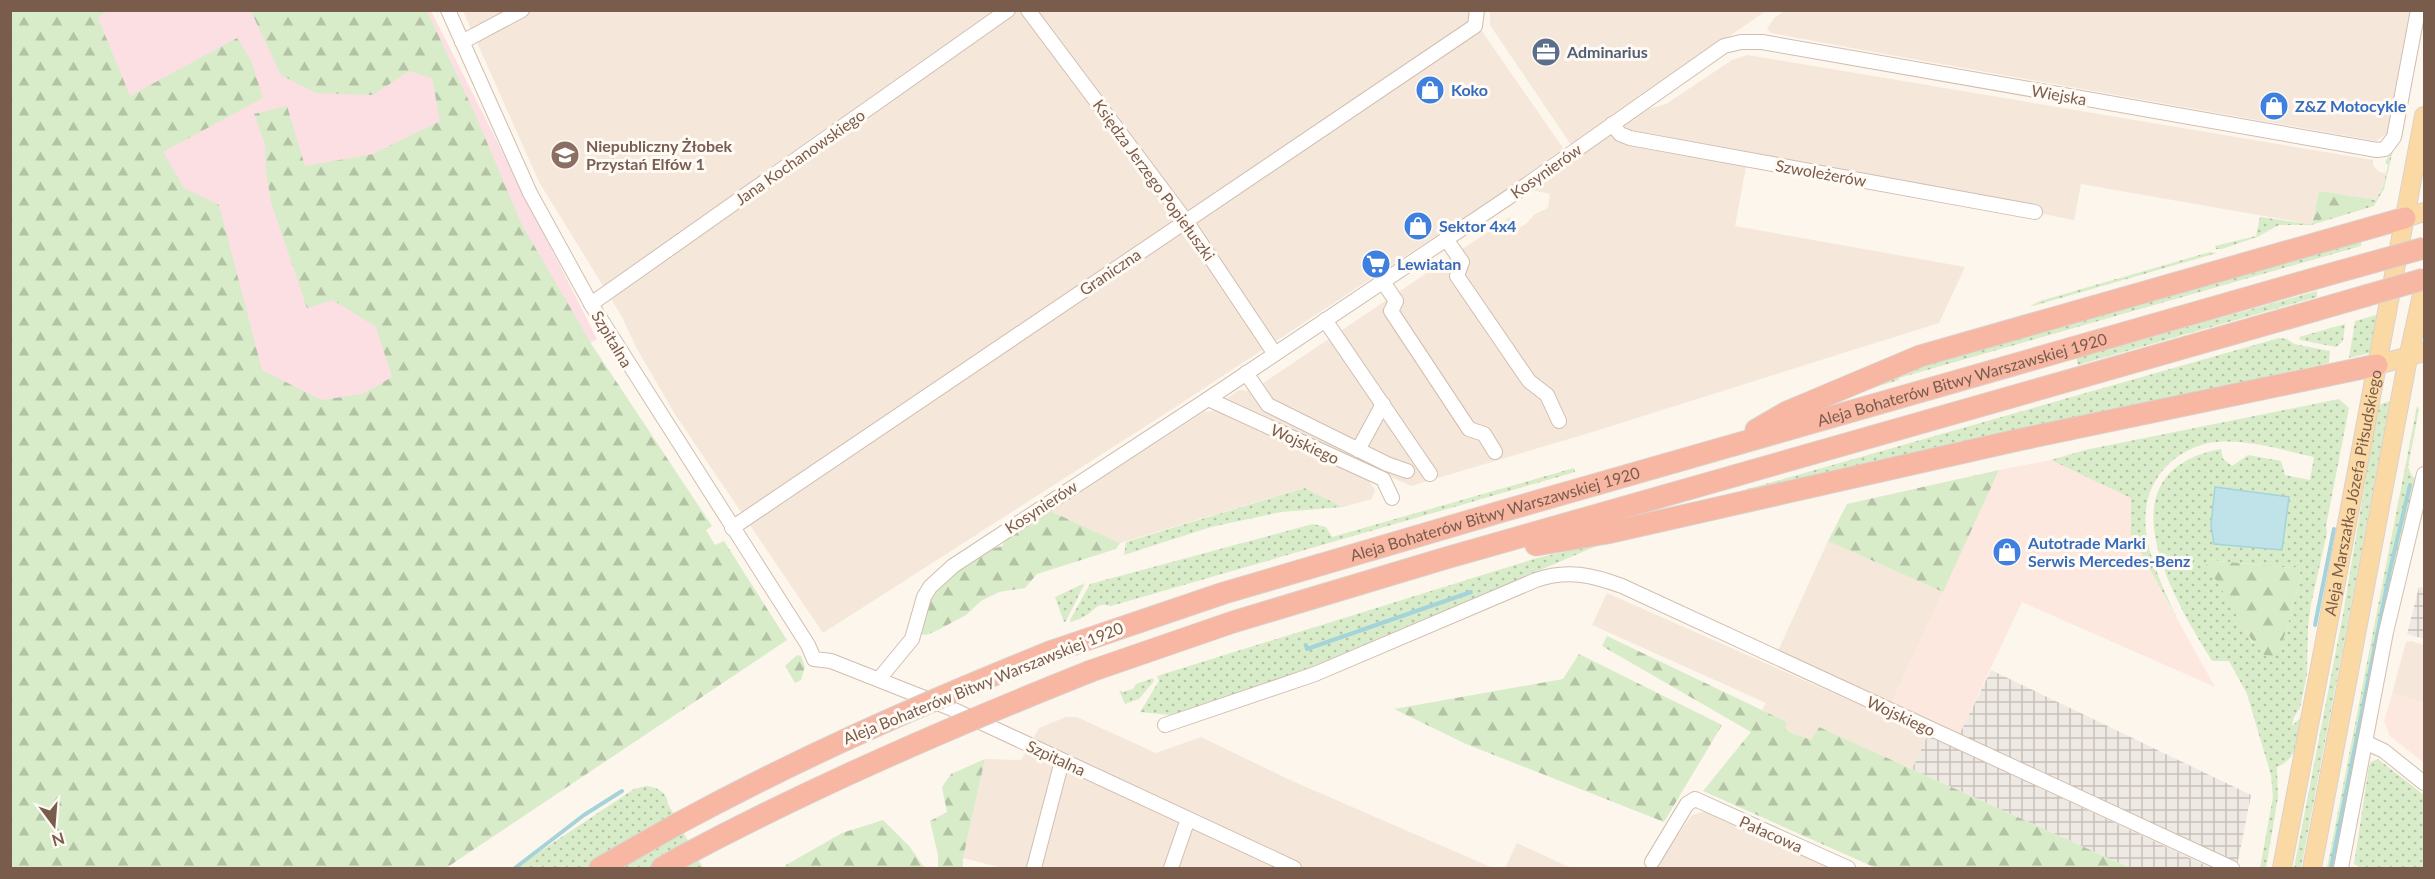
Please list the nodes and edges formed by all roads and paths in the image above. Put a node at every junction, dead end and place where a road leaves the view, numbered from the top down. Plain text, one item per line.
1 (448, 10) edge
2 (522, 10) edge
3 (1008, 10) edge
4 (1028, 10) edge
5 (1477, 10) edge
6 (2418, 10) edge
7 (462, 42) junction
8 (1724, 46) joint
9 (2424, 116) edge
10 (1612, 124) junction
11 (2035, 212) dead end
12 (2415, 215) edge
13 (1186, 221) junction
14 (1446, 239) junction
15 (2424, 248) edge
16 (2424, 279) edge
17 (1383, 282) junction
18 (2424, 286) edge
19 (591, 304) junction
20 (1325, 320) junction
21 (1275, 354) junction
22 (2416, 355) edge
23 (2377, 365) junction
24 (1245, 374) junction
25 (1208, 399) junction
26 (1383, 404) junction
27 (1559, 421) dead end
28 (1730, 446) junction
29 (1358, 450) junction
30 (1495, 452) dead end
31 (1407, 471) dead end
32 (1430, 474) dead end
33 (2424, 474) edge
34 (1392, 498) dead end
35 (732, 528) junction
36 (1446, 558) junction
37 (879, 679) junction
38 (1165, 725) dead end
39 (2365, 742) junction
40 (1062, 761) junction
41 (2424, 783) edge
42 (1188, 819) junction
43 (1652, 862) dead end
44 (600, 868) edge
45 (662, 868) edge
46 (1034, 868) edge
47 (1171, 868) edge
48 (1294, 868) edge
49 (1848, 868) edge
50 (2232, 868) edge
51 (2282, 868) edge
52 (2312, 868) edge
53 (2341, 868) edge

1 - 7 street, Szpitalna
2 - 7 street
3 - 19 street, Jana Kochanowskiego
4 - 13 street, Księdza Jerzego Popiełuszki
5 - 13 street, Graniczna
6 - 8 street, Wiejska
7 - 19 street, Szpitalna
8 - 10 street, Kosynierów
9 - 12 main road, Aleja Marszałka Józefa Piłsudskiego
10 - 11 street, Szwoleżerów
10 - 14 street, Kosynierów
12 - 23 main road, Aleja Marszałka Józefa Piłsudskiego
12 - 28 highway
13 - 21 street, Księdza Jerzego Popiełuszki
13 - 35 street, Graniczna
14 - 17 street, Kosynierów
14 - 27 street
15 - 28 highway, Aleja Bohaterów Bitwy Warszawskiej 1920, bridge
16 - 36 highway, Aleja Bohaterów Bitwy Warszawskiej 1920, bridge
17 - 20 street, Kosynierów
17 - 30 street
18 - 22 main road, Aleja Marszałka Józefa Piłsudskiego
19 - 35 street, Szpitalna
20 - 21 street, Kosynierów
20 - 26 street
21 - 24 street, Kosynierów
22 - 23 main road
22 - 52 main road, Aleja Marszałka Józefa Piłsudskiego
23 - 36 highway
23 - 51 main road, Aleja Marszałka Józefa Piłsudskiego
24 - 25 street, Kosynierów
24 - 29 street
25 - 34 street, Wojskiego
25 - 37 street, Kosynierów
26 - 29 street
26 - 32 street
28 - 44 highway, Aleja Bohaterów Bitwy Warszawskiej 1920, bridge
29 - 31 street
33 - 39 street
35 - 37 street, Szpitalna
36 - 45 highway, Aleja Bohaterów Bitwy Warszawskiej 1920, bridge
37 - 40 street, Szpitalna
38 - 50 street, Wojskiego
39 - 41 street
39 - 53 street
40 - 42 street, Szpitalna
40 - 46 street
42 - 47 street
42 - 48 street, Szpitalna
43 - 49 street, Pałacowa

